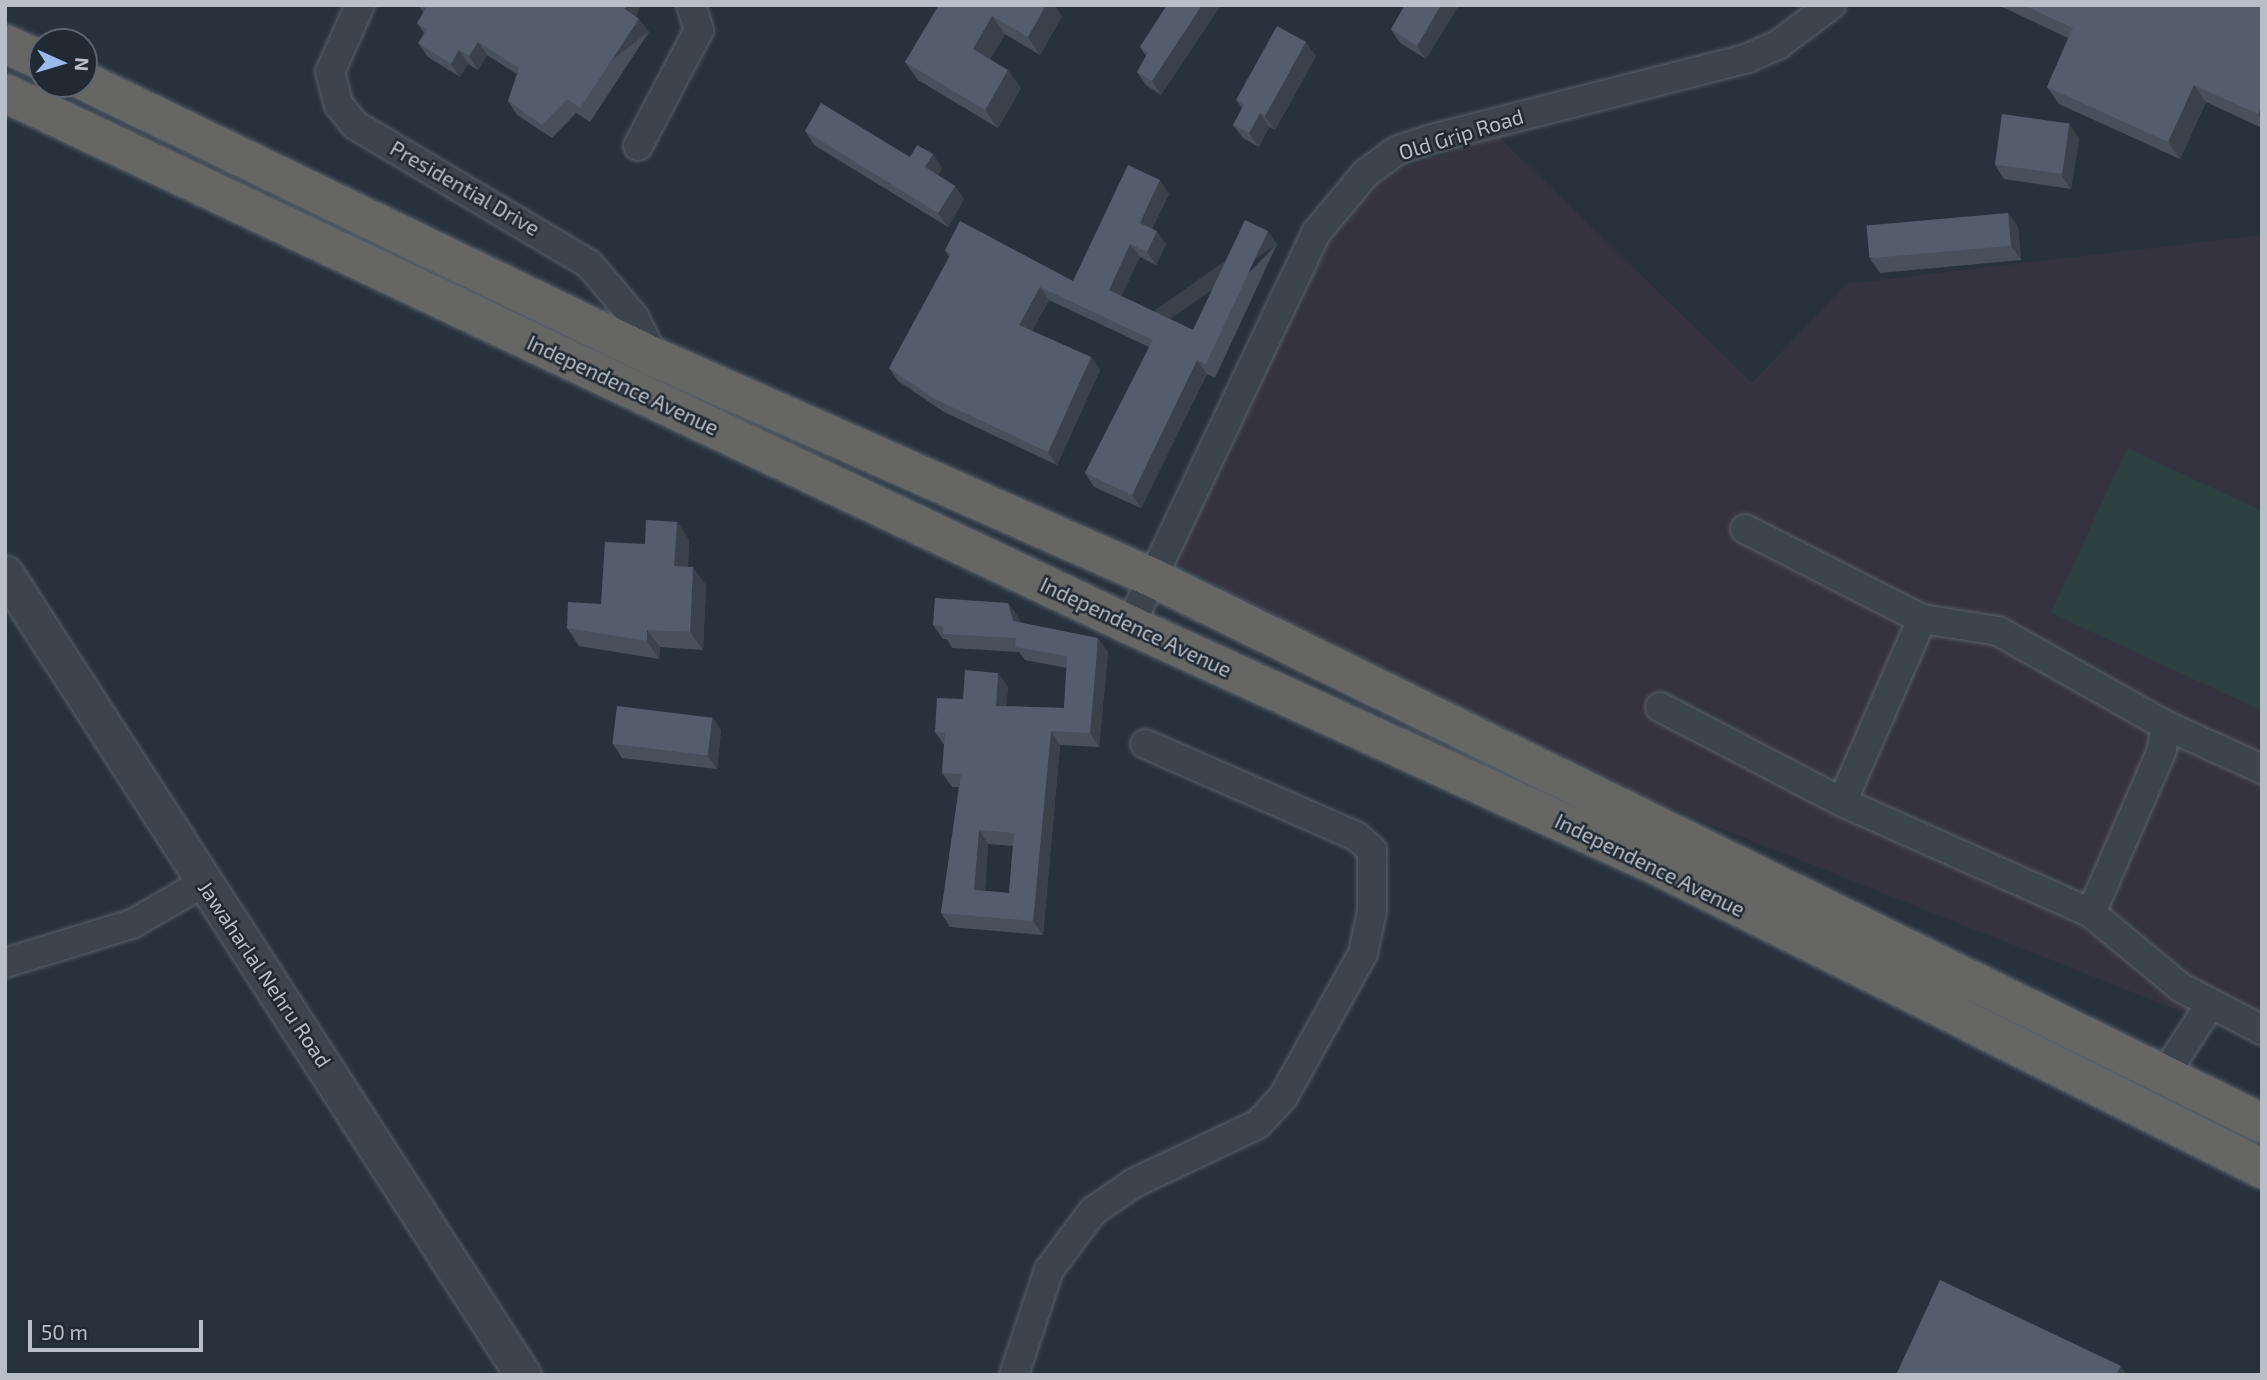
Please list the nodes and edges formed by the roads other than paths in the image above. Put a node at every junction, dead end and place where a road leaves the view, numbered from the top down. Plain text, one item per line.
1 (360, 5) edge
2 (691, 5) edge
3 (1831, 5) edge
4 (5, 44) edge
5 (28, 55) edge
6 (98, 88) edge
7 (5, 93) edge
8 (638, 146) dead end
9 (654, 357) junction
10 (1745, 528) dead end
11 (5, 573) edge
12 (1151, 577) junction
13 (1922, 619) junction
14 (1130, 625) junction
15 (1660, 707) dead end
16 (2165, 725) junction
17 (1145, 744) dead end
18 (2262, 768) edge
19 (1842, 802) junction
20 (204, 883) junction
21 (2091, 914) junction
22 (5, 964) edge
23 (2210, 1004) junction
24 (2262, 1030) edge
25 (2163, 1077) junction
26 (2262, 1123) edge
27 (2262, 1169) edge
28 (523, 1375) edge
29 (1014, 1375) edge

1 - 9 street, Presidential Drive
2 - 8 street
3 - 12 street, Old Grip Road
4 - 5 highway
6 - 9 highway, Independence Avenue
7 - 14 highway, Independence Avenue
9 - 12 highway, Independence Avenue
10 - 13 street
11 - 20 street, Jawaharlal Nehru Road
12 - 14 street, Old Grip Road
12 - 25 highway, Independence Avenue
13 - 16 street
13 - 19 street
14 - 27 highway, Independence Avenue
15 - 19 street
16 - 18 street
16 - 21 street
17 - 29 street
19 - 21 street
20 - 22 street
20 - 28 street, Jawaharlal Nehru Road
21 - 23 street
23 - 24 street
23 - 25 street
25 - 26 highway, Independence Avenue

